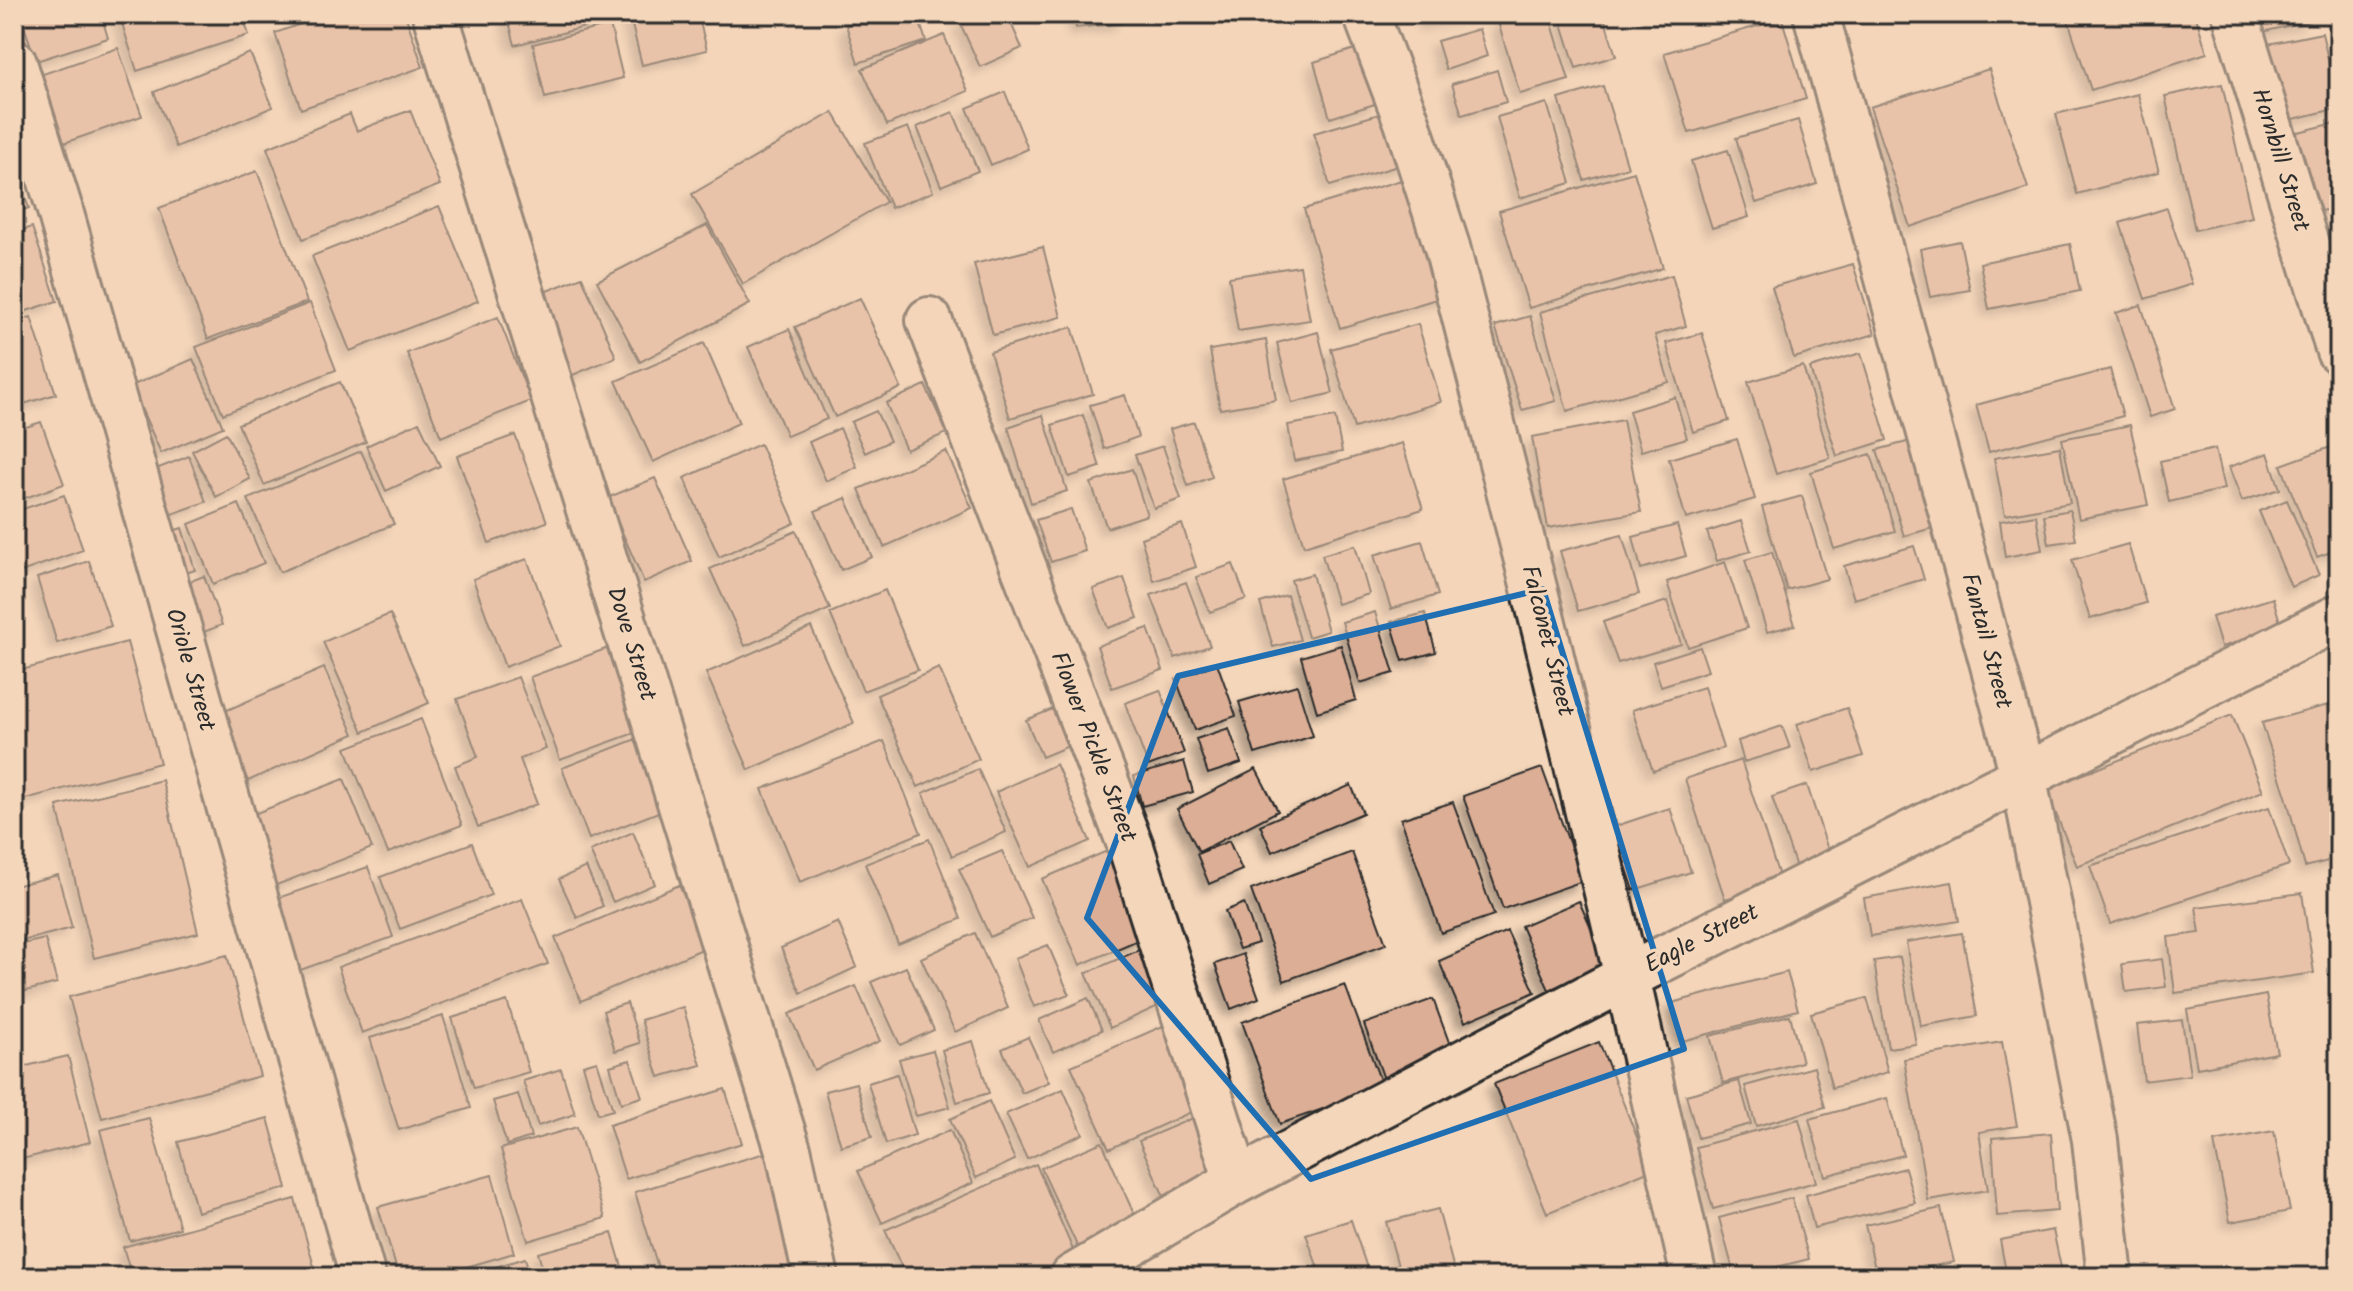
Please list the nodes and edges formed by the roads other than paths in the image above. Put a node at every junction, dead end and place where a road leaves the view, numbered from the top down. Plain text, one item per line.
1 (435, 14) edge
2 (1366, 14) edge
3 (1816, 14) edge
4 (2235, 14) edge
5 (14, 63) edge
6 (929, 320) dead end
7 (2339, 351) edge
8 (2339, 617) edge
9 (2023, 775) junction
10 (1627, 977) junction
11 (1237, 1181) junction
12 (363, 1277) edge
13 (816, 1277) edge
14 (1073, 1277) edge
15 (1694, 1277) edge
16 (2110, 1277) edge

1 - 13 street, Dove Street
2 - 10 street, Falconet Street
3 - 9 street, Fantail Street
4 - 7 street, Hornbill Street
5 - 12 street, Oriole Street
6 - 11 street, Flower Pickle Street
8 - 9 street, Eagle Street
9 - 10 street, Eagle Street
9 - 16 street, Fantail Street
10 - 11 street, Eagle Street
10 - 15 street, Falconet Street
11 - 14 street, Eagle Street

